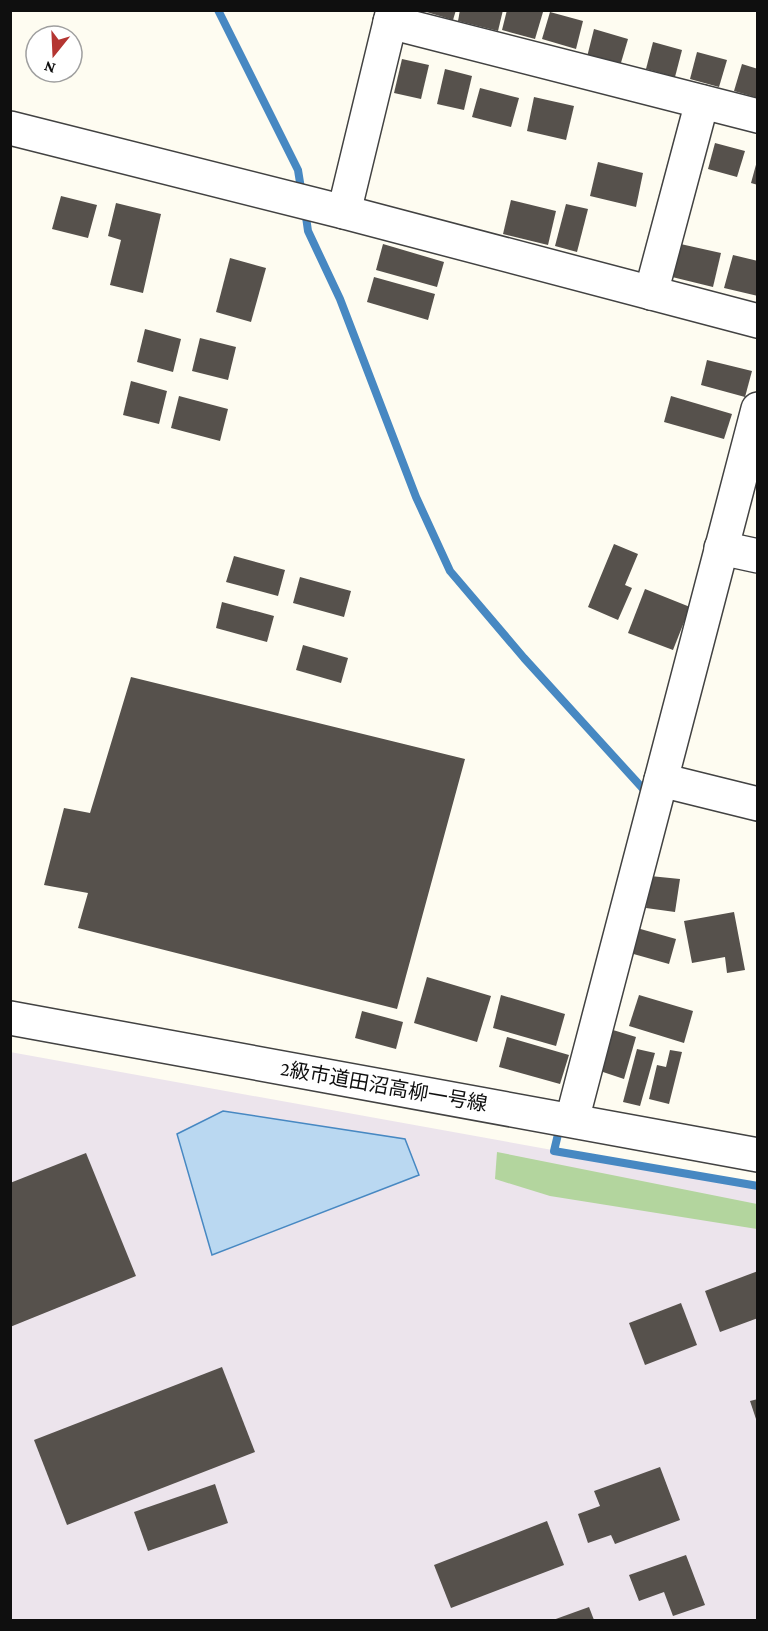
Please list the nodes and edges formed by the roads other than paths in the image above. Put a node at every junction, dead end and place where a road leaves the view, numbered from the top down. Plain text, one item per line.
1 (392, 16) edge
2 (702, 102) junction
3 (758, 116) edge
4 (10, 128) edge
5 (344, 212) junction
6 (651, 293) junction
7 (758, 321) edge
8 (758, 409) edge
9 (721, 548) junction
10 (758, 556) edge
11 (661, 780) junction
12 (758, 804) edge
13 (10, 1018) edge
14 (572, 1120) junction
15 (758, 1155) edge

1 - 2 street
1 - 5 street
2 - 3 street
2 - 6 street
4 - 5 street
5 - 6 street
6 - 7 street
8 - 9 street
9 - 10 street
9 - 11 street
11 - 12 street
11 - 14 street
13 - 14 street, 2級市道田沼高柳一号線
14 - 15 street, 2級市道田沼高柳一号線

